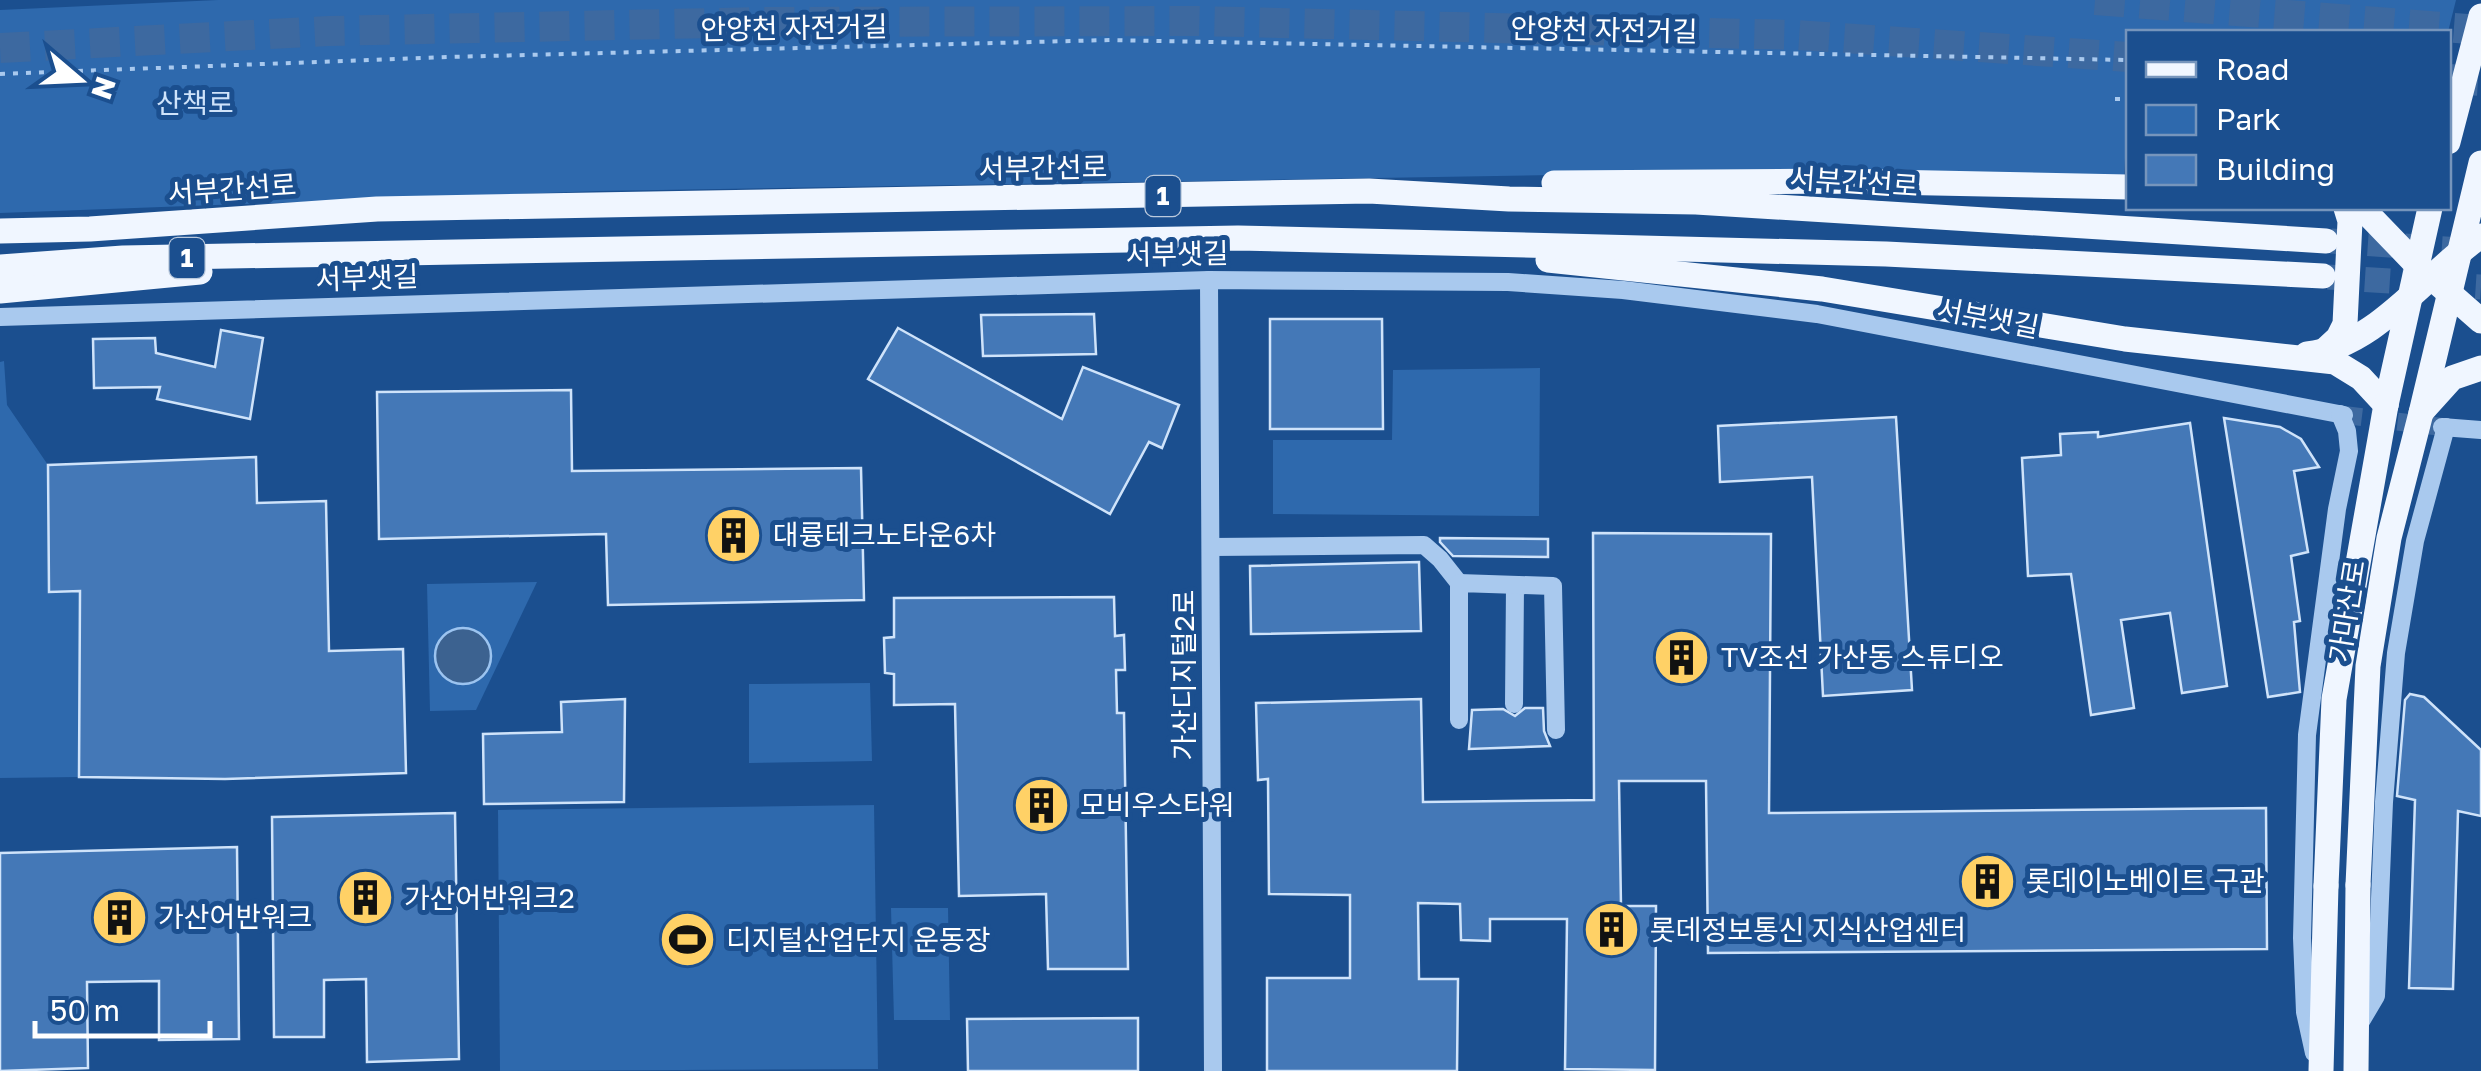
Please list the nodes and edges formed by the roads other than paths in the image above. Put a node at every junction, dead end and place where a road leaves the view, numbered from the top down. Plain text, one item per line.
1 (2481, 16) edge
2 (2451, 130) edge
3 (2480, 167) edge
4 (2126, 187) edge
5 (1369, 191) junction
6 (2347, 210) edge
7 (2364, 210) edge
8 (2430, 210) edge
9 (0, 231) edge
10 (2481, 236) edge
11 (1364, 239) junction
12 (2326, 241) tunnel mouth
13 (374, 255) junction
14 (2457, 258) junction
15 (0, 267) edge
16 (2323, 276) tunnel mouth
17 (2432, 278) junction
18 (1210, 280) junction
19 (0, 291) edge
20 (2410, 296) junction
21 (0, 317) edge
22 (2481, 321) edge
23 (2325, 350) junction
24 (2282, 356) junction
25 (2481, 368) edge
26 (2386, 405) junction
27 (2436, 422) junction
28 (2481, 430) edge
29 (1211, 547) junction
30 (1459, 583) junction
31 (1516, 585) junction
32 (1514, 704) dead end
33 (1459, 720) dead end
34 (1556, 730) dead end
35 (2357, 1029) junction
36 (1213, 1071) edge
37 (2319, 1071) edge
38 (2356, 1071) edge

1 - 2 main road, bridge
3 - 14 main road, 가마산로
4 - 5 main road
5 - 9 main road, 서부간선로 / 1
5 - 12 main road, 서부간선로 / 1
6 - 23 main road
7 - 17 main road
8 - 17 main road, 가마산로
10 - 14 main road
11 - 13 main road, 1
11 - 16 main road, 1
11 - 24 main road
13 - 15 main road, 1
13 - 19 main road
14 - 17 main road, 가마산로
17 - 20 main road, 가마산로
17 - 22 main road
17 - 27 main road, 가마산로
18 - 21 street, 서부샛길
18 - 29 street, 가산디지털2로
18 - 37 street, 서부샛길
20 - 23 main road
20 - 26 main road, 가마산로
23 - 24 main road
24 - 26 main road
25 - 27 main road
26 - 37 main road, 가마산로, bridge
27 - 28 street
27 - 35 street
27 - 35 main road, 가마산로, bridge
29 - 30 street
29 - 36 street, 가산디지털2로
30 - 31 street
30 - 33 street
31 - 32 street
31 - 34 street
35 - 38 main road, 가마산로

